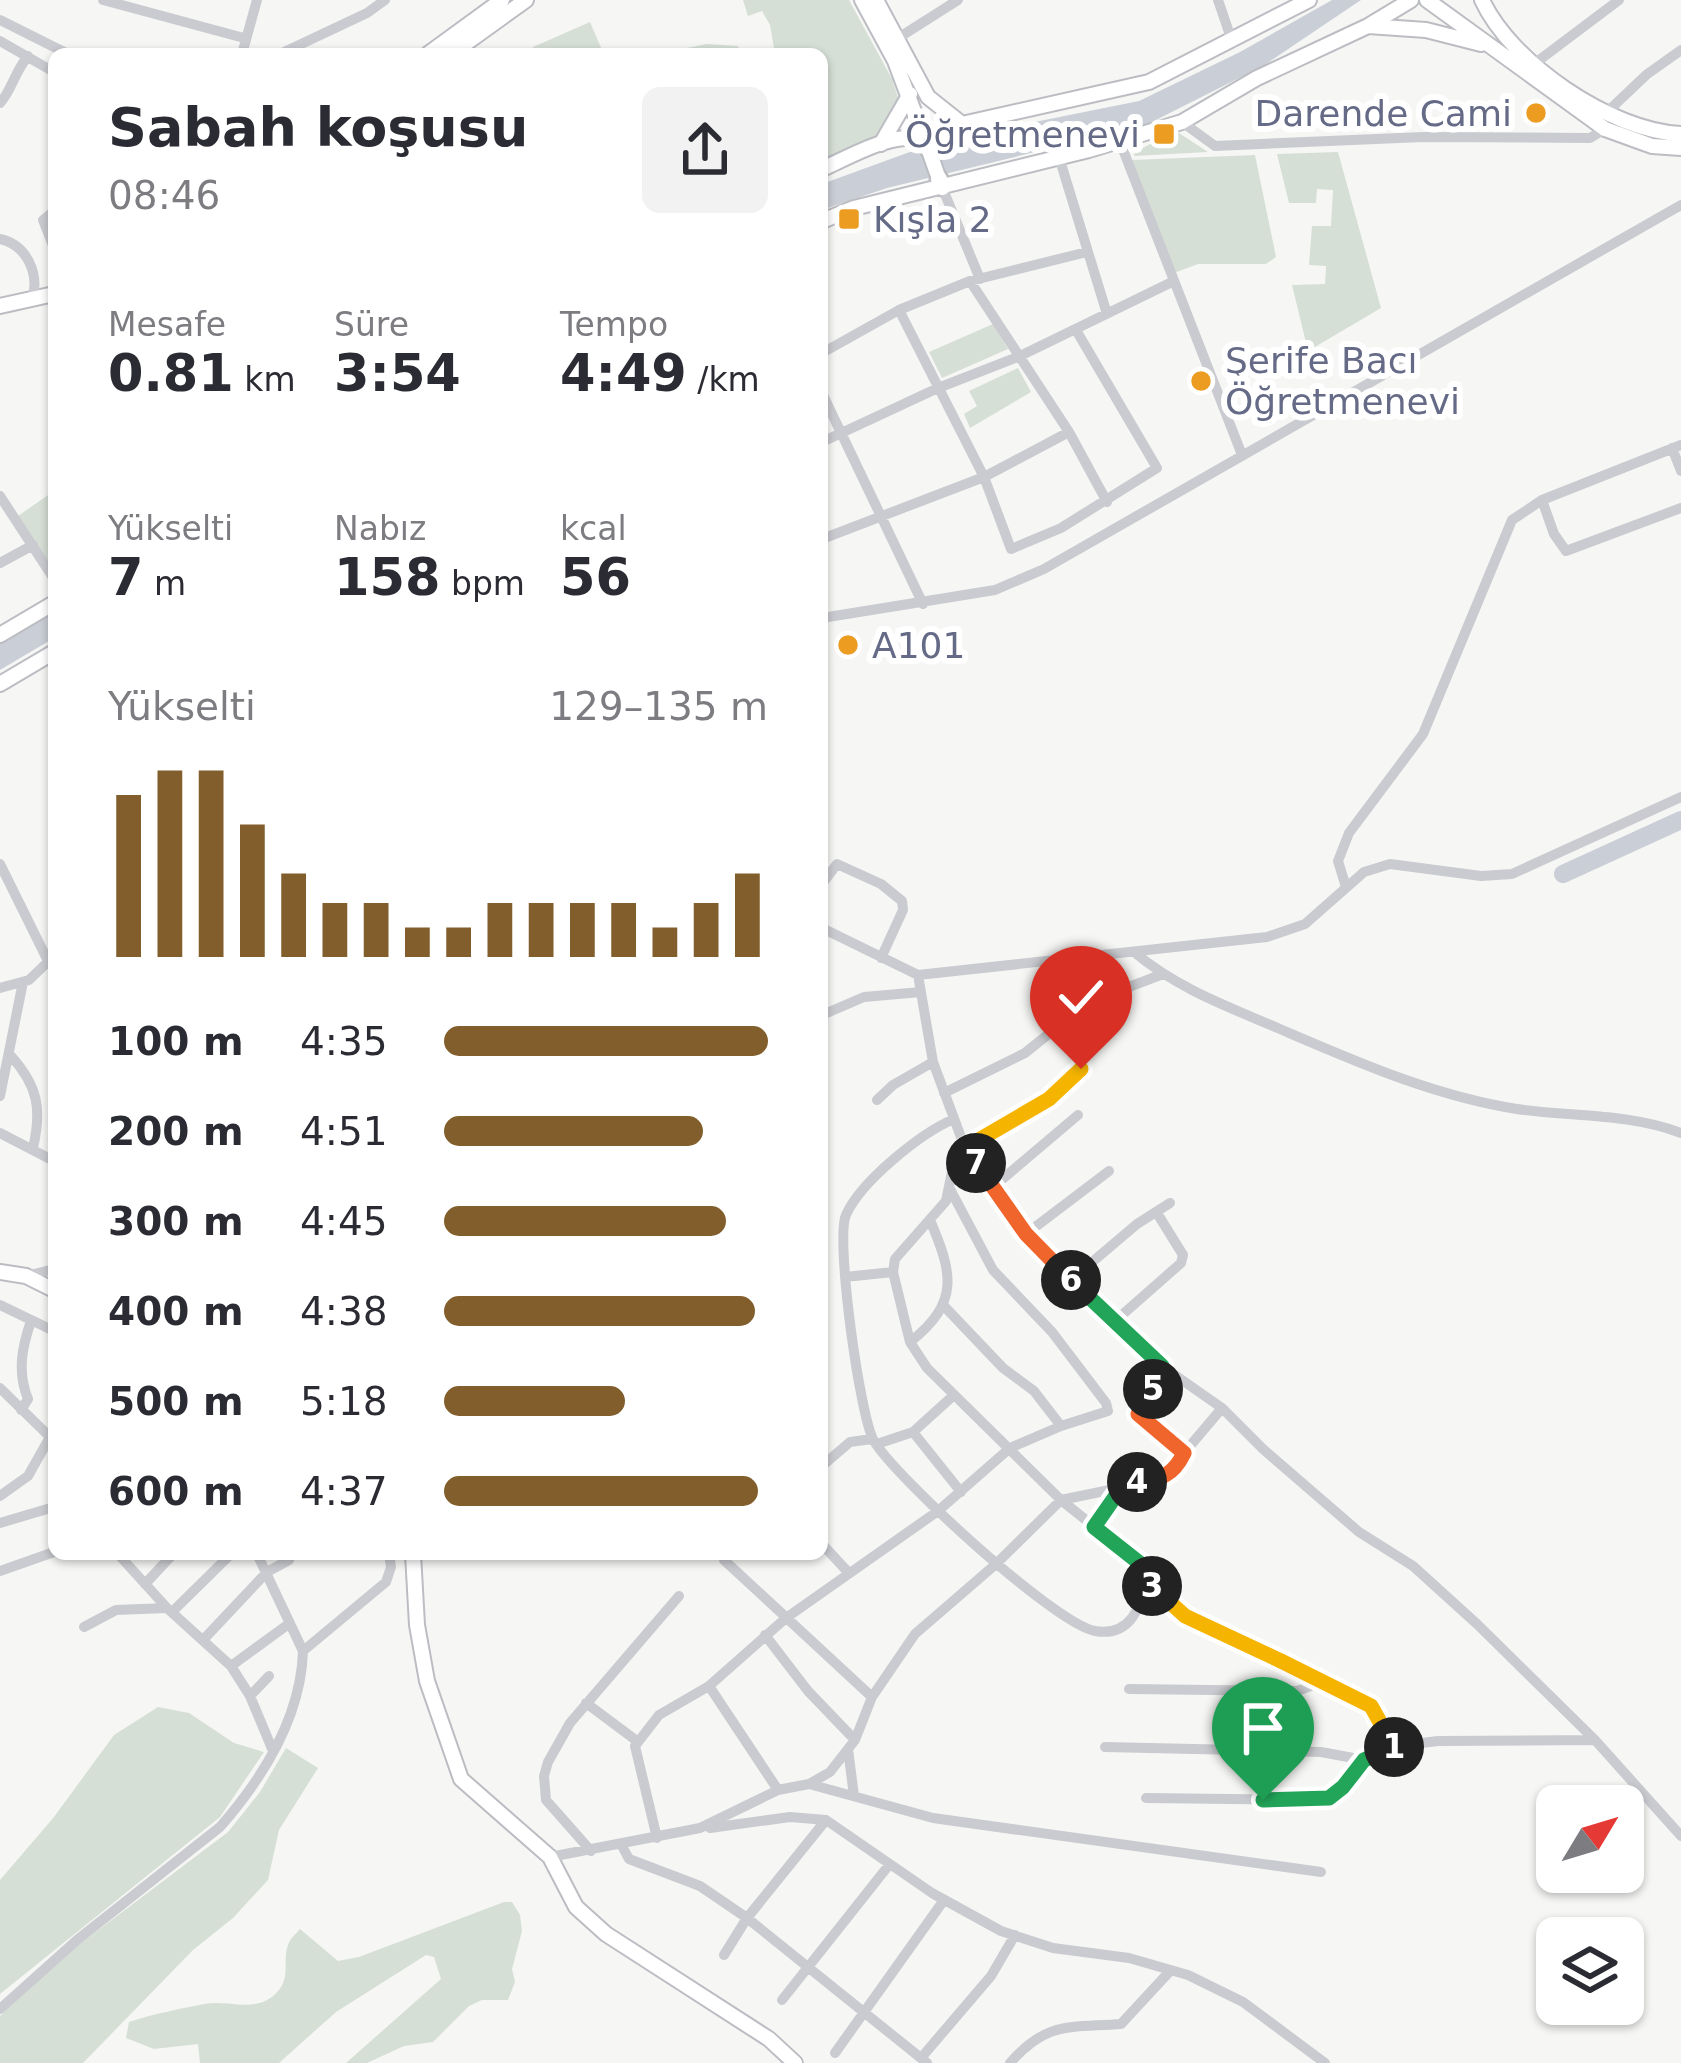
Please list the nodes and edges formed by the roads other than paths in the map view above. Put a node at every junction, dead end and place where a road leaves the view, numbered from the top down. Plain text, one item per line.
1 (104, 0) edge
2 (257, 0) edge
3 (385, 0) edge
4 (502, 0) edge
5 (526, 0) edge
6 (862, 0) edge
7 (876, 0) edge
8 (958, 0) edge
9 (1218, 0) edge
10 (1309, 0) edge
11 (1391, 0) edge
12 (1411, 0) edge
13 (1427, 0) edge
14 (1619, 0) edge
15 (1483, 1) edge
16 (0, 20) edge
17 (1368, 26) junction
18 (244, 38) junction
19 (0, 40) edge
20 (1232, 41) junction
21 (892, 42) junction
22 (1324, 47) junction
23 (56, 48) edge
24 (243, 48) edge
25 (293, 48) edge
26 (436, 48) edge
27 (460, 48) edge
28 (1681, 50) edge
29 (1502, 52) junction
30 (28, 56) junction
31 (1534, 64) junction
32 (48, 68) edge
33 (910, 94) junction
34 (0, 103) edge
35 (1606, 121) junction
36 (1182, 122) junction
37 (962, 124) junction
38 (1681, 134) edge
39 (1120, 142) junction
40 (881, 144) junction
41 (927, 144) junction
42 (1681, 148) edge
43 (1059, 157) junction
44 (828, 166) edge
45 (940, 183) junction
46 (1681, 205) edge
47 (828, 219) edge
48 (0, 239) edge
49 (1087, 251) junction
50 (975, 280) junction
51 (1172, 282) junction
52 (48, 296) edge
53 (32, 300) junction
54 (0, 306) edge
55 (899, 310) junction
56 (1108, 314) junction
57 (1076, 330) junction
58 (828, 350) edge
59 (1021, 356) junction
60 (938, 388) junction
61 (828, 405) edge
62 (1069, 432) junction
63 (842, 433) junction
64 (828, 439) edge
65 (1677, 447) edge
66 (1242, 455) junction
67 (1681, 471) edge
68 (984, 477) junction
69 (0, 496) edge
70 (1542, 500) junction
71 (1107, 502) junction
72 (1681, 508) edge
73 (882, 514) junction
74 (828, 536) edge
75 (33, 545) junction
76 (0, 563) edge
77 (48, 569) edge
78 (923, 604) junction
79 (48, 607) edge
80 (828, 617) edge
81 (0, 635) edge
82 (48, 656) edge
83 (0, 684) edge
84 (1681, 797) edge
85 (0, 864) edge
86 (828, 876) edge
87 (0, 878) edge
88 (1346, 886) junction
89 (828, 931) edge
90 (1134, 952) junction
91 (881, 958) junction
92 (48, 962) edge
93 (1163, 974) junction
94 (918, 975) junction
95 (23, 982) junction
96 (0, 988) edge
97 (921, 992) junction
98 (828, 1012) edge
99 (11, 1056) junction
100 (933, 1061) junction
101 (1081, 1069) dead end
102 (2, 1079) edge
103 (944, 1093) junction
104 (0, 1096) edge
105 (877, 1100) dead end
106 (1078, 1115) dead end
107 (954, 1118) junction
108 (0, 1133) edge
109 (1681, 1133) edge
110 (33, 1148) junction
111 (965, 1148) junction
112 (48, 1157) edge
113 (1109, 1171) dead end
114 (948, 1186) junction
115 (993, 1187) junction
116 (1170, 1202) dead end
117 (1157, 1213) junction
118 (930, 1220) junction
119 (1026, 1234) junction
120 (48, 1271) edge
121 (0, 1272) edge
122 (893, 1272) junction
123 (26, 1276) junction
124 (845, 1277) junction
125 (1071, 1280) junction
126 (48, 1287) edge
127 (0, 1305) edge
128 (943, 1305) junction
129 (31, 1321) junction
130 (1114, 1322) junction
131 (48, 1328) edge
132 (910, 1342) junction
133 (1162, 1366) junction
134 (0, 1388) edge
135 (954, 1395) junction
136 (1222, 1408) junction
137 (21, 1410) junction
138 (1060, 1426) junction
139 (913, 1432) junction
140 (48, 1434) edge
141 (874, 1442) junction
142 (48, 1444) edge
143 (1010, 1448) junction
144 (1184, 1453) junction
145 (828, 1461) edge
146 (1124, 1484) junction
147 (961, 1492) junction
148 (0, 1496) edge
149 (1061, 1500) junction
150 (48, 1509) edge
151 (938, 1511) junction
152 (0, 1523) edge
153 (1094, 1527) junction
154 (828, 1550) edge
155 (48, 1554) edge
156 (123, 1560) edge
157 (167, 1560) edge
158 (224, 1560) edge
159 (260, 1560) edge
160 (289, 1560) dead end
161 (390, 1560) edge
162 (413, 1560) edge
163 (724, 1560) dead end
164 (997, 1564) junction
165 (0, 1571) edge
166 (847, 1571) junction
167 (267, 1572) junction
168 (1145, 1580) junction
169 (145, 1584) junction
170 (679, 1596) dead end
171 (170, 1610) junction
172 (787, 1618) junction
173 (290, 1623) junction
174 (84, 1627) dead end
175 (765, 1635) junction
176 (203, 1640) junction
177 (303, 1651) junction
178 (231, 1666) junction
179 (268, 1676) dead end
180 (1319, 1683) junction
181 (709, 1686) junction
182 (1129, 1689) dead end
183 (250, 1696) junction
184 (872, 1697) junction
185 (586, 1703) junction
186 (637, 1741) junction
187 (1595, 1741) junction
188 (851, 1745) junction
189 (1396, 1746) junction
190 (1105, 1747) dead end
191 (273, 1750) junction
192 (1364, 1760) junction
193 (809, 1784) junction
194 (778, 1790) junction
195 (854, 1796) junction
196 (1146, 1798) dead end
197 (826, 1820) junction
198 (700, 1828) junction
199 (1681, 1836) edge
200 (657, 1838) junction
201 (622, 1846) junction
202 (591, 1851) junction
203 (550, 1857) junction
204 (889, 1865) junction
205 (1321, 1872) dead end
206 (944, 1900) junction
207 (747, 1918) junction
208 (1015, 1935) junction
209 (724, 1955) dead end
210 (807, 1967) junction
211 (1171, 1970) junction
212 (782, 2000) dead end
213 (0, 2009) edge
214 (863, 2012) junction
215 (835, 2054) dead end
216 (924, 2061) edge
217 (795, 2063) edge
218 (1010, 2063) edge
219 (1325, 2063) edge

1 - 18 street
2 - 18 street
3 - 25 street
4 - 26 main road
5 - 27 main road
6 - 21 main road
7 - 21 main road
8 - 21 street
9 - 20 street
10 - 20 main road
11 - 22 main road
12 - 17 main road
13 - 29 main road
14 - 31 street
15 - 31 main road
16 - 23 street
17 - 22 main road
17 - 29 main road
18 - 24 street
19 - 30 street
20 - 37 main road
21 - 33 main road
21 - 37 main road
22 - 36 main road
28 - 35 street
29 - 35 main road
30 - 32 street
30 - 34 street
31 - 35 main road
33 - 40 main road
33 - 41 main road
35 - 36 street
35 - 38 main road
35 - 42 main road
36 - 39 main road
37 - 41 main road
39 - 43 main road
39 - 51 street
40 - 41 main road
40 - 44 main road
41 - 45 main road
43 - 45 main road
43 - 49 street
45 - 47 main road
45 - 50 street
46 - 66 street
48 - 53 street
49 - 50 street
49 - 56 street
50 - 55 street
50 - 59 street
51 - 56 street
51 - 66 street
52 - 53 main road
53 - 54 main road
55 - 58 street
55 - 60 street
56 - 57 street
57 - 59 street
57 - 71 street
59 - 60 street
59 - 62 street
60 - 63 street
60 - 68 street
61 - 63 street
62 - 68 street
62 - 71 street
63 - 64 street
63 - 73 street
65 - 67 street
65 - 70 street
66 - 78 street
68 - 71 street
68 - 73 street
69 - 75 street
70 - 72 street
70 - 88 street
73 - 74 street
73 - 78 street
75 - 76 street
75 - 77 street
78 - 80 street
79 - 81 main road
82 - 83 main road
84 - 88 street
85 - 92 street
86 - 91 street
87 - 92 street
88 - 90 street
89 - 91 street
90 - 93 street
90 - 94 street
91 - 94 street
92 - 95 street
93 - 103 street
93 - 109 street
94 - 97 street
95 - 96 street
95 - 99 street
97 - 98 street
97 - 100 street
99 - 102 street
99 - 110 street
100 - 103 street
100 - 105 street
101 - 111 street
102 - 104 street
103 - 107 street
106 - 115 street
107 - 111 street
107 - 124 street
108 - 110 street
110 - 112 street
111 - 114 street
111 - 115 street
113 - 119 street
114 - 118 street
114 - 138 street
115 - 119 street
116 - 117 street
117 - 125 street
117 - 130 street
118 - 122 street
118 - 128 street
119 - 125 street
120 - 123 street
121 - 123 main road
122 - 124 street
122 - 132 street
123 - 126 main road
124 - 141 street
125 - 130 street
127 - 129 street
128 - 132 street
128 - 138 street
129 - 131 street
129 - 137 street
130 - 133 street
132 - 135 street
133 - 136 street
133 - 144 street
134 - 137 street
135 - 139 street
135 - 143 street
136 - 144 street
136 - 187 street
137 - 140 street
138 - 143 street
139 - 141 street
139 - 147 street
141 - 145 street
141 - 151 street
142 - 148 street
143 - 147 street
143 - 149 street
144 - 146 street
146 - 149 street
146 - 153 street
147 - 151 street
149 - 153 street
149 - 164 street
150 - 152 street
151 - 164 street
151 - 166 street
153 - 168 street
154 - 166 street
155 - 165 street
156 - 169 street
157 - 169 street
158 - 171 street
159 - 167 street
160 - 167 street
161 - 177 street
162 - 203 main road
163 - 172 street
164 - 168 street
164 - 184 street
166 - 172 street
167 - 173 street
167 - 176 street
168 - 180 street
169 - 171 street
170 - 185 street
171 - 174 street
171 - 176 street
172 - 175 street
172 - 184 street
173 - 177 street
173 - 178 street
175 - 181 street
175 - 188 street
176 - 178 street
177 - 191 street
178 - 183 street
179 - 183 street
180 - 182 street
180 - 189 street
181 - 186 street
181 - 194 street
183 - 191 street
184 - 188 street
185 - 186 street
185 - 202 street
186 - 200 street
187 - 189 street
187 - 199 street
188 - 193 street
188 - 195 street
189 - 192 street
190 - 192 street
191 - 213 street
192 - 196 street
193 - 194 street
193 - 195 street
194 - 198 street
195 - 205 street
197 - 198 street
197 - 204 street
197 - 207 street
198 - 200 street
200 - 201 street
201 - 202 street
201 - 207 street
202 - 203 street
203 - 217 main road
204 - 206 street
204 - 210 street
206 - 208 street
206 - 214 street
207 - 209 street
207 - 210 street
208 - 211 street
208 - 216 street
210 - 212 street
210 - 214 street
211 - 218 street
211 - 219 street
214 - 215 street
214 - 216 street

